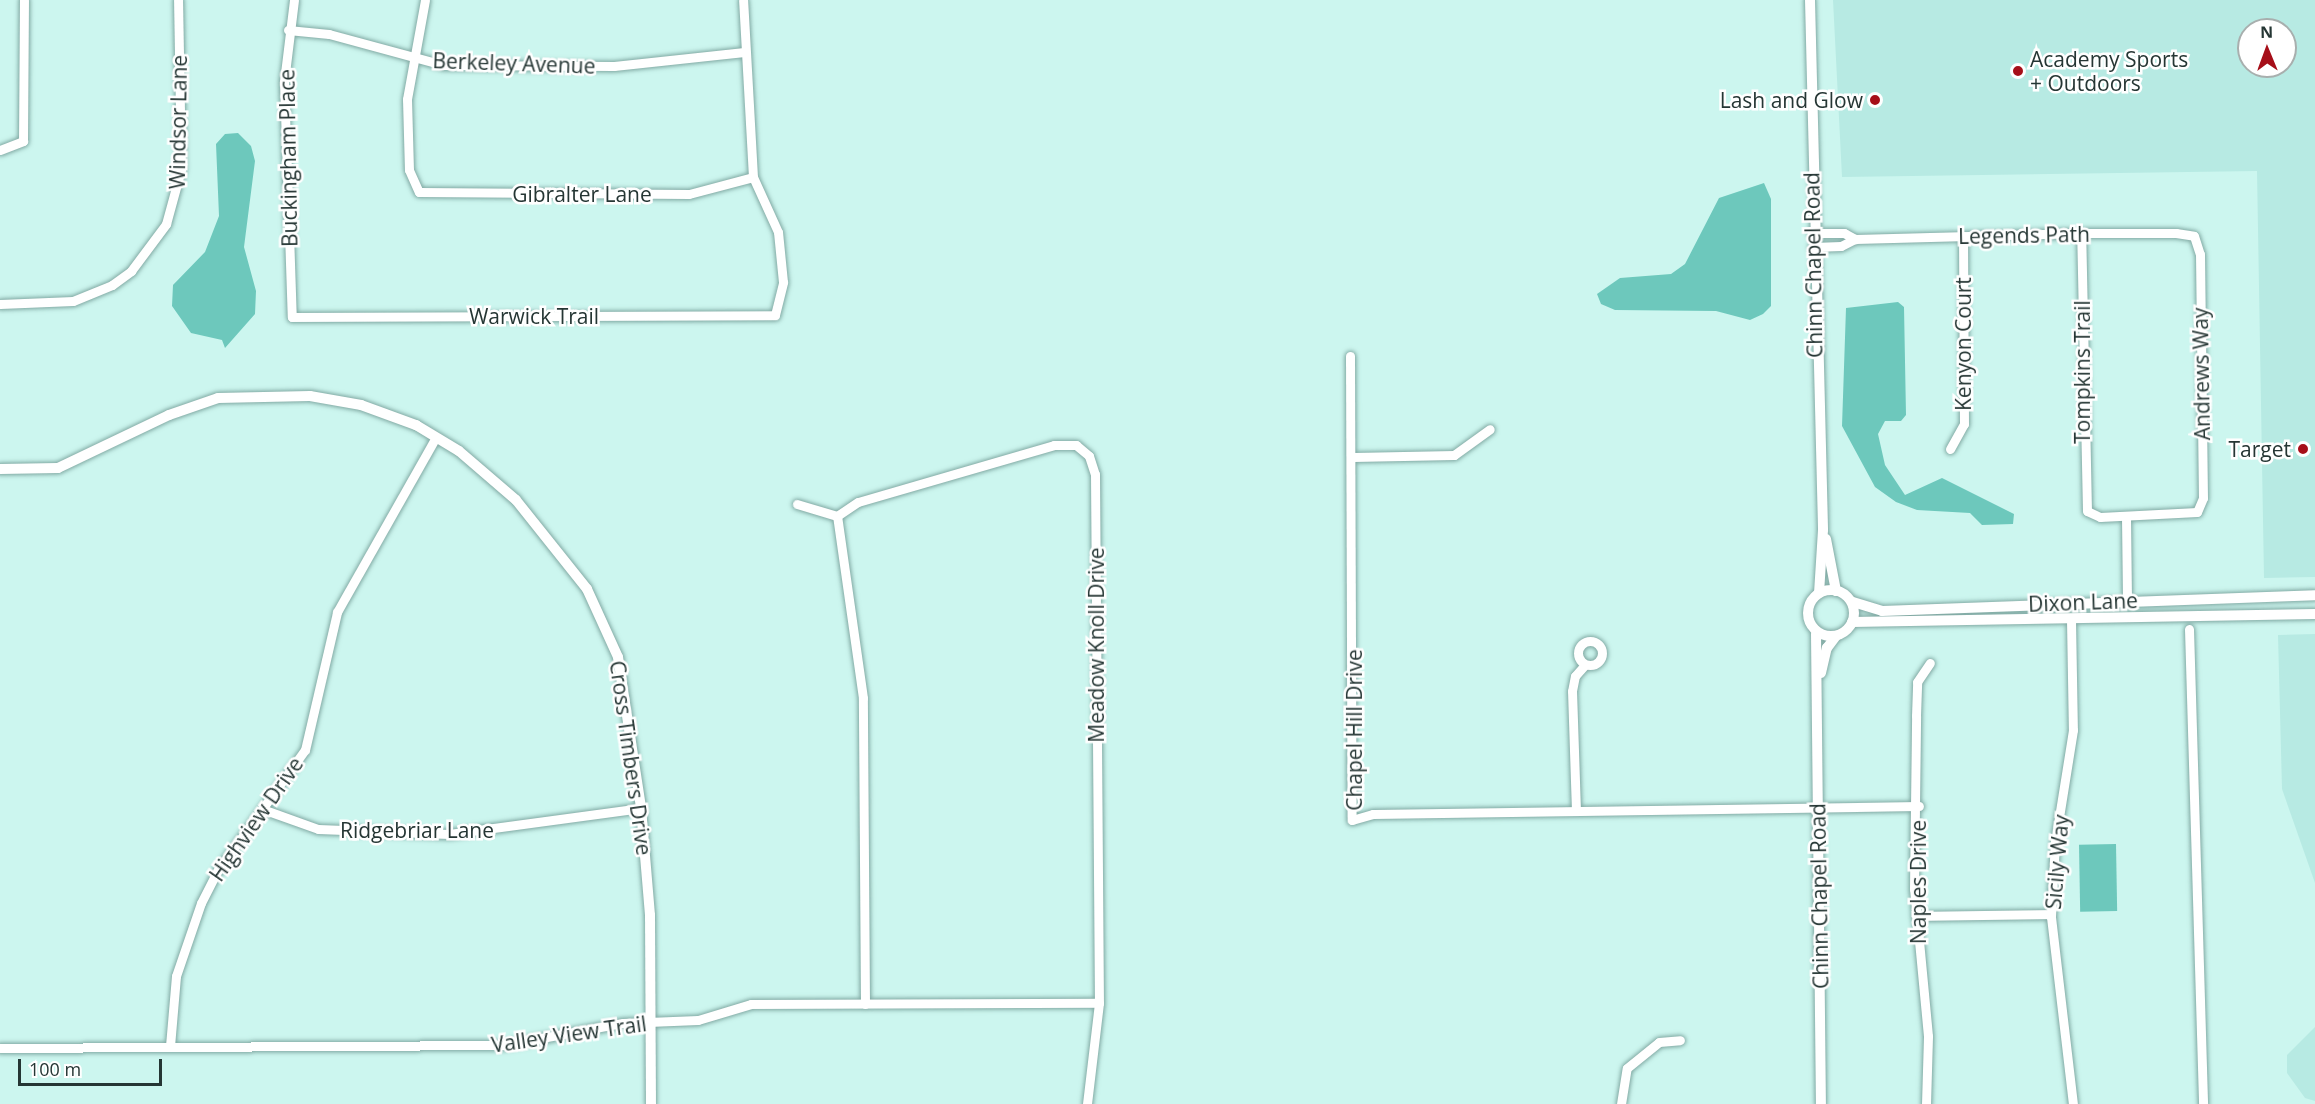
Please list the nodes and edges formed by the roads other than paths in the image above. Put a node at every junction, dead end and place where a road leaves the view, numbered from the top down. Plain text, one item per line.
1 (24, 0) edge
2 (178, 0) edge
3 (294, 0) edge
4 (425, 0) edge
5 (743, 0) edge
6 (1810, 0) edge
7 (288, 30) junction
8 (744, 52) junction
9 (412, 58) junction
10 (0, 150) edge
11 (753, 177) junction
12 (1812, 233) junction
13 (2081, 233) junction
14 (1963, 236) junction
15 (2194, 236) joint
16 (1855, 238) junction
17 (1813, 247) junction
18 (0, 304) edge
19 (292, 317) joint
20 (1350, 356) dead end
21 (1490, 429) dead end
22 (436, 437) junction
23 (1950, 449) dead end
24 (1353, 457) junction
25 (0, 469) edge
26 (797, 504) dead end
27 (837, 516) junction
28 (2126, 517) junction
29 (1823, 530) junction
30 (1836, 591) junction
31 (1819, 593) junction
32 (2315, 595) edge
33 (2289, 596) junction
34 (2127, 601) junction
35 (1853, 602) junction
36 (2315, 614) edge
37 (2287, 615) junction
38 (2071, 620) junction
39 (1852, 622) junction
40 (2189, 629) dead end
41 (1815, 634) junction
42 (1836, 636) junction
43 (1930, 663) dead end
44 (1584, 666) dead end
45 (1818, 688) junction
46 (1918, 806) junction
47 (641, 808) junction
48 (1819, 809) junction
49 (265, 810) junction
50 (1576, 811) junction
51 (2051, 914) junction
52 (1916, 916) junction
53 (1099, 1003) junction
54 (865, 1004) junction
55 (651, 1022) junction
56 (1680, 1040) dead end
57 (170, 1046) junction
58 (0, 1047) edge
59 (651, 1104) edge
60 (1088, 1104) edge
61 (1621, 1104) edge
62 (1821, 1104) edge
63 (1926, 1104) edge
64 (2073, 1104) edge
65 (2203, 1104) edge

1 - 10 street
2 - 18 street, Windsor Lane
3 - 7 street, Buckingham Place
4 - 9 street
5 - 8 street
6 - 12 street, Chinn Chapel Road
7 - 9 street, Berkeley Avenue
7 - 19 street, Buckingham Place
8 - 9 street, Berkeley Avenue
8 - 11 street
9 - 11 street, Gibralter Lane
11 - 19 street, Warwick Trail
12 - 16 street, Legends Path
12 - 17 street, Chinn Chapel Road
13 - 14 street, Legends Path
13 - 15 street, Legends Path
13 - 28 street, Tompkins Trail
14 - 16 street, Legends Path
14 - 23 street, Kenyon Court
15 - 28 street, Andrews Way
16 - 17 street, Legends Path
17 - 29 street, Chinn Chapel Road
20 - 24 street, Chapel Hill Drive
21 - 24 street
22 - 25 street, Cross Timbers Drive
22 - 47 street, Cross Timbers Drive
22 - 49 street, Highview Drive
24 - 50 street, Chapel Hill Drive
26 - 27 street
27 - 53 street, Meadow Knoll Drive
27 - 54 street
28 - 34 street
29 - 30 street, Chinn Chapel Road
29 - 31 street, Chinn Chapel Road
30 - 31 street
30 - 35 street
31 - 41 street
32 - 33 street, Dixon Lane
33 - 34 street, Dixon Lane
33 - 37 street
34 - 35 street, Dixon Lane
35 - 39 street
36 - 37 street, Dixon Lane
37 - 38 street, Dixon Lane
38 - 39 street, Dixon Lane
38 - 51 street, Sicily Way
39 - 42 street
40 - 65 street
41 - 42 street
41 - 45 street, Chinn Chapel Road
42 - 45 street, Chinn Chapel Road
43 - 46 street, Naples Drive
44 - 50 street
45 - 48 street, Chinn Chapel Road
46 - 48 street, Chapel Hill Drive
46 - 52 street, Naples Drive
47 - 49 street, Ridgebriar Lane
47 - 55 street, Cross Timbers Drive
48 - 50 street, Chapel Hill Drive
48 - 62 street, Chinn Chapel Road
49 - 57 street, Highview Drive
51 - 52 street
51 - 64 street, Sicily Way
52 - 63 street, Naples Drive
53 - 54 street, Valley View Trail
53 - 60 street, Meadow Knoll Drive
54 - 55 street, Valley View Trail
55 - 57 street, Valley View Trail
55 - 59 street, Cross Timbers Drive
56 - 61 street
57 - 58 street, Valley View Trail

